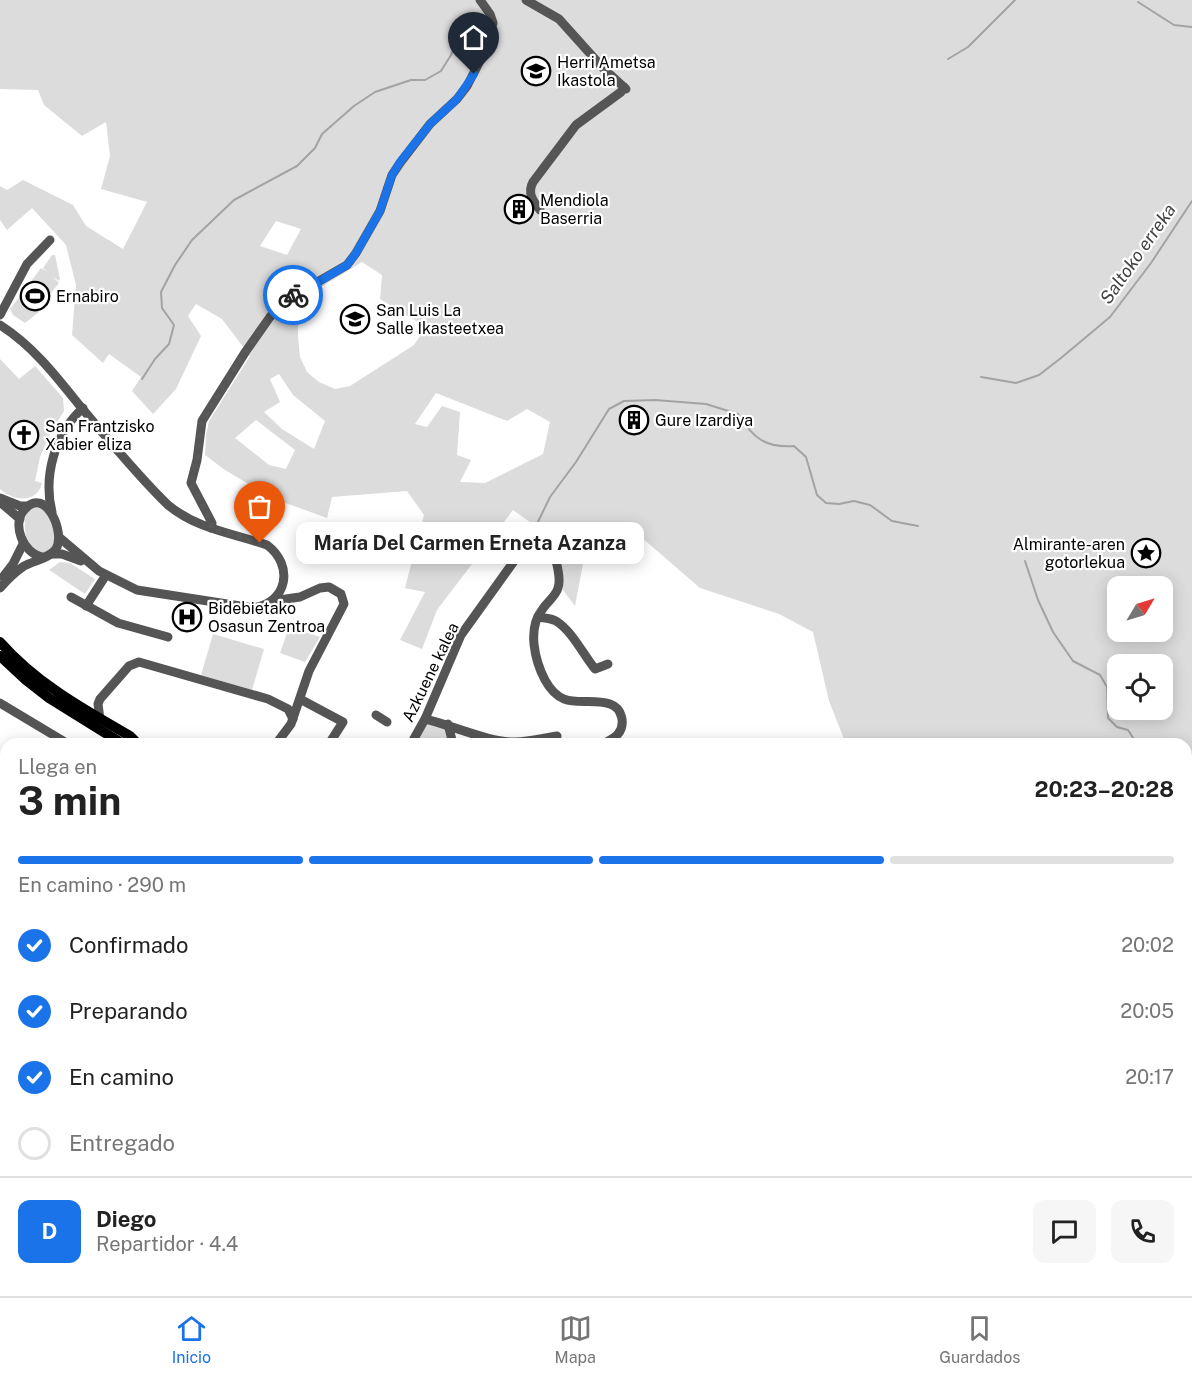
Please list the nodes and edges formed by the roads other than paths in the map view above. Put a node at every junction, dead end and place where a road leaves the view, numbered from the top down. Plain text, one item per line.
1 (480, 0) edge
2 (526, 0) edge
3 (540, 210) dead end
4 (50, 240) dead end
5 (0, 315) edge
6 (0, 325) edge
7 (82, 408) junction
8 (49, 487) junction
9 (0, 500) edge
10 (30, 505) junction
11 (52, 512) junction
12 (20, 519) junction
13 (211, 528) junction
14 (60, 538) junction
15 (23, 544) junction
16 (52, 554) junction
17 (42, 557) junction
18 (90, 564) junction
19 (106, 575) junction
20 (0, 579) edge
21 (0, 588) edge
22 (71, 597) dead end
23 (272, 601) junction
24 (86, 606) junction
25 (538, 617) junction
26 (168, 637) dead end
27 (0, 642) edge
28 (0, 656) edge
29 (608, 664) dead end
30 (300, 699) junction
31 (0, 703) edge
32 (375, 715) dead end
33 (100, 718) junction
34 (293, 719) junction
35 (425, 719) junction
36 (387, 722) dead end
37 (448, 724) junction
38 (557, 736) dead end
39 (58, 738) edge
40 (112, 738) edge
41 (132, 738) edge
42 (281, 738) edge
43 (333, 738) edge
44 (414, 738) edge
45 (452, 738) edge
46 (492, 738) edge
47 (543, 738) edge
48 (612, 738) edge

1 - 13 street
2 - 3 street
4 - 5 street
6 - 7 street
7 - 8 street
7 - 13 street
8 - 10 street
8 - 11 street
9 - 10 street
9 - 12 street
10 - 11 street
10 - 12 street
11 - 14 street
12 - 15 street
13 - 23 street
14 - 16 street
14 - 18 street
15 - 17 street
15 - 20 street
16 - 17 street
16 - 18 street
17 - 21 street
18 - 19 street
19 - 23 street
19 - 24 street
22 - 24 street
23 - 30 street
24 - 26 street
25 - 29 street
25 - 35 street, Azkuene kalea
25 - 48 street
27 - 33 main road
28 - 40 main road
30 - 34 street
30 - 43 street
31 - 39 street
32 - 36 street
33 - 34 street
33 - 41 main road
34 - 42 street
35 - 37 street
35 - 44 street, Azkuene kalea
37 - 45 street
37 - 46 street
38 - 47 street

